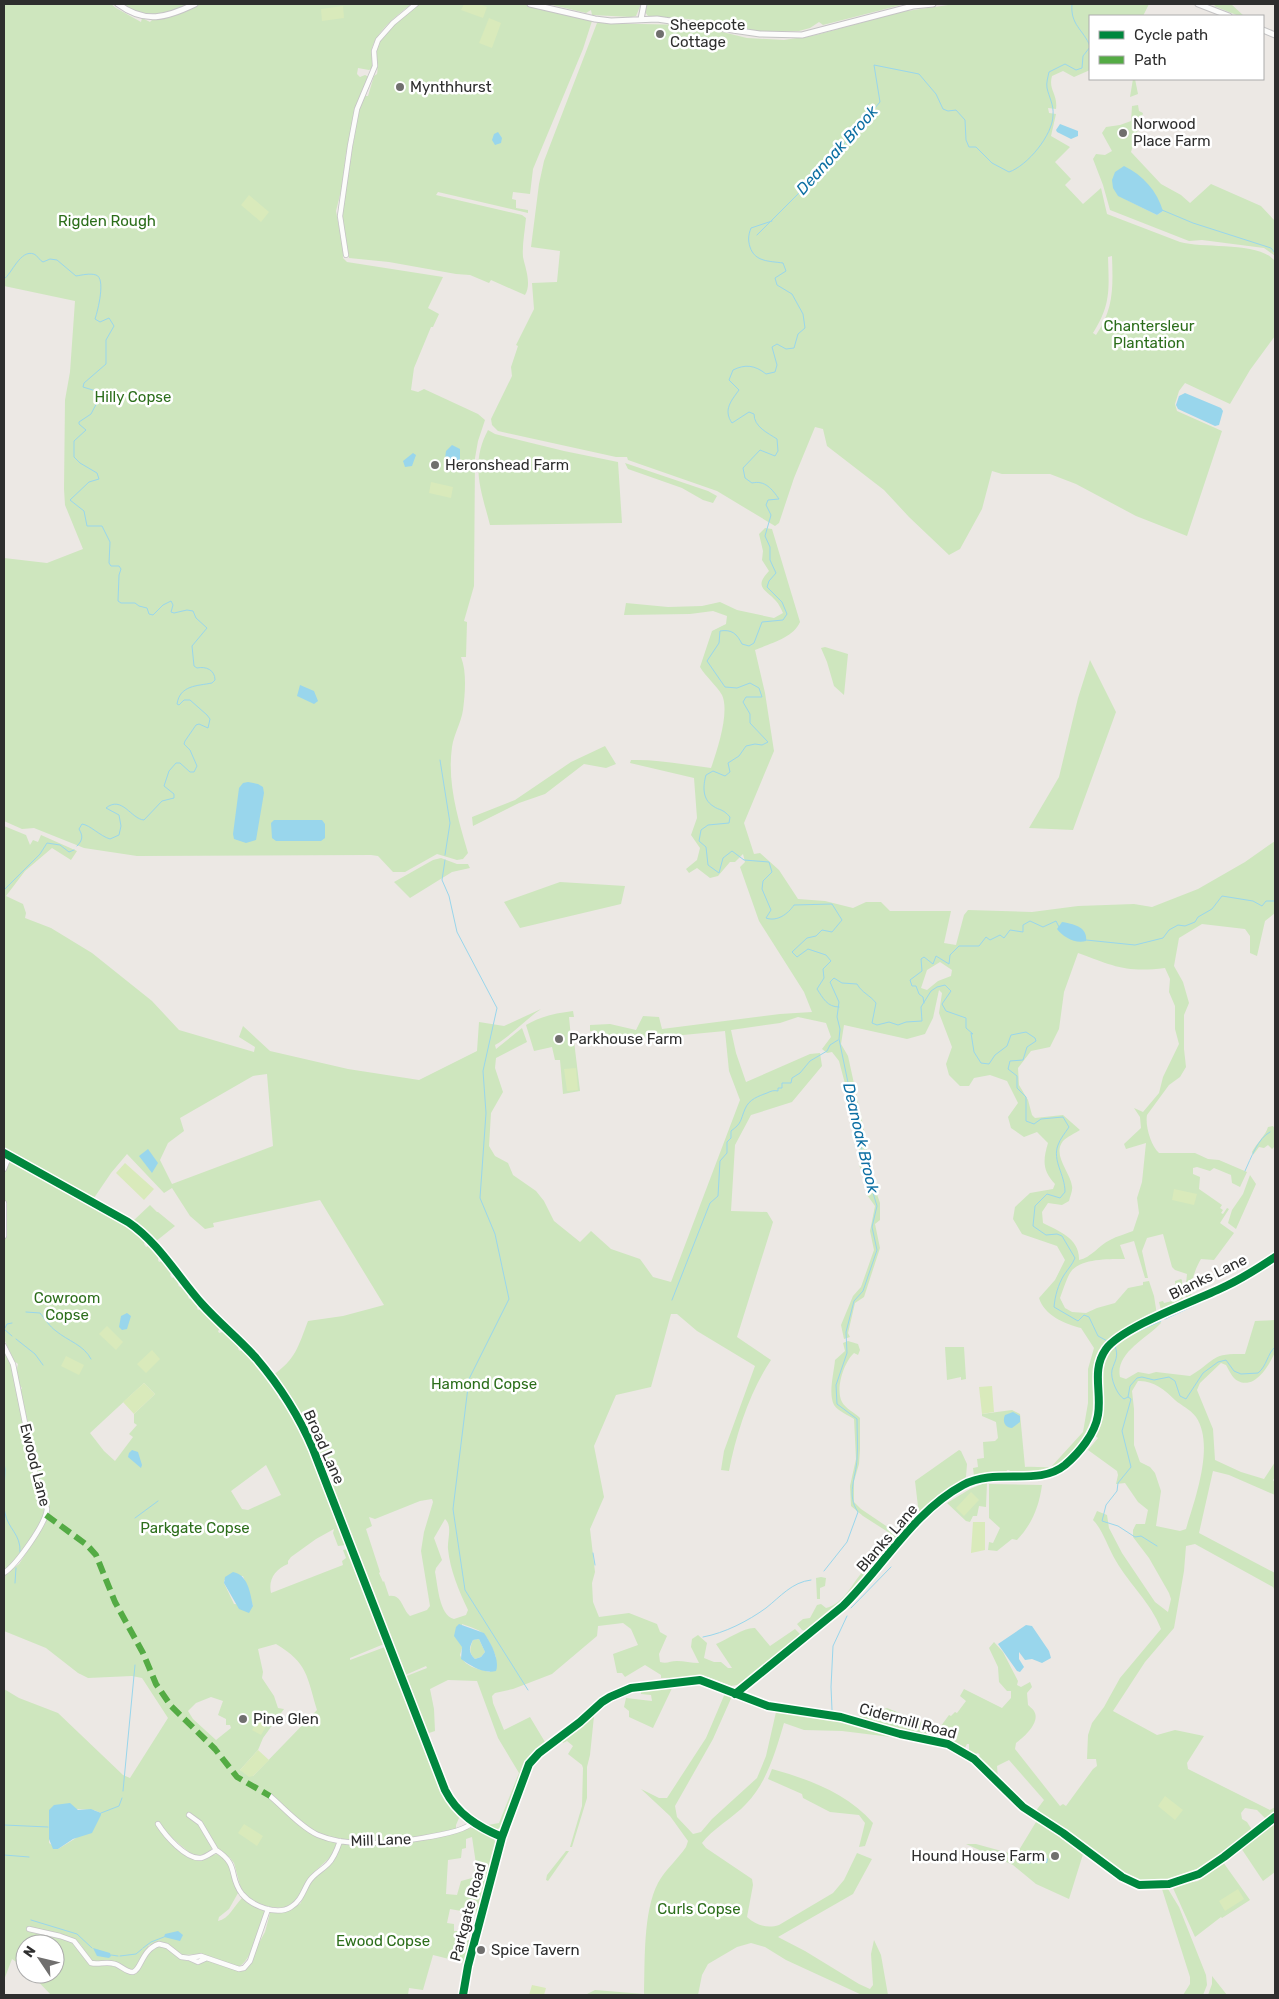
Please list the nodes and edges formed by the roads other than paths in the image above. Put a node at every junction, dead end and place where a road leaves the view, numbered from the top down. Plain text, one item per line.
1 (118, 4) edge
2 (195, 4) edge
3 (416, 4) edge
4 (530, 4) edge
5 (644, 4) edge
6 (933, 4) edge
7 (1198, 4) edge
8 (1226, 15) edge
9 (640, 19) junction
10 (346, 255) dead end
11 (6, 1155) edge
12 (4, 1169) edge
13 (4, 1203) edge
14 (4, 1236) edge
15 (1275, 1257) edge
16 (4, 1346) edge
17 (4, 1573) edge
18 (735, 1694) junction
19 (270, 1796) dead end
20 (188, 1816) dead end
21 (1275, 1817) edge
22 (473, 1822) junction
23 (158, 1824) dead end
24 (502, 1836) junction
25 (340, 1841) junction
26 (216, 1850) junction
27 (268, 1909) junction
28 (28, 1929) dead end
29 (463, 1995) edge

1 - 2 street
3 - 10 street
4 - 9 street
5 - 9 street
6 - 9 street
7 - 8 street
11 - 12 street
11 - 22 street, Broad Lane
13 - 14 street
15 - 18 street, Blanks Lane
16 - 17 street, Ewood Lane
18 - 21 street, Cidermill Road
18 - 24 street, Cidermill Road
19 - 25 street, Mill Lane
20 - 26 street
22 - 24 street, Broad Lane
22 - 25 street, Mill Lane
23 - 26 street
24 - 29 street, Parkgate Road
25 - 27 street
26 - 27 street
27 - 28 street

